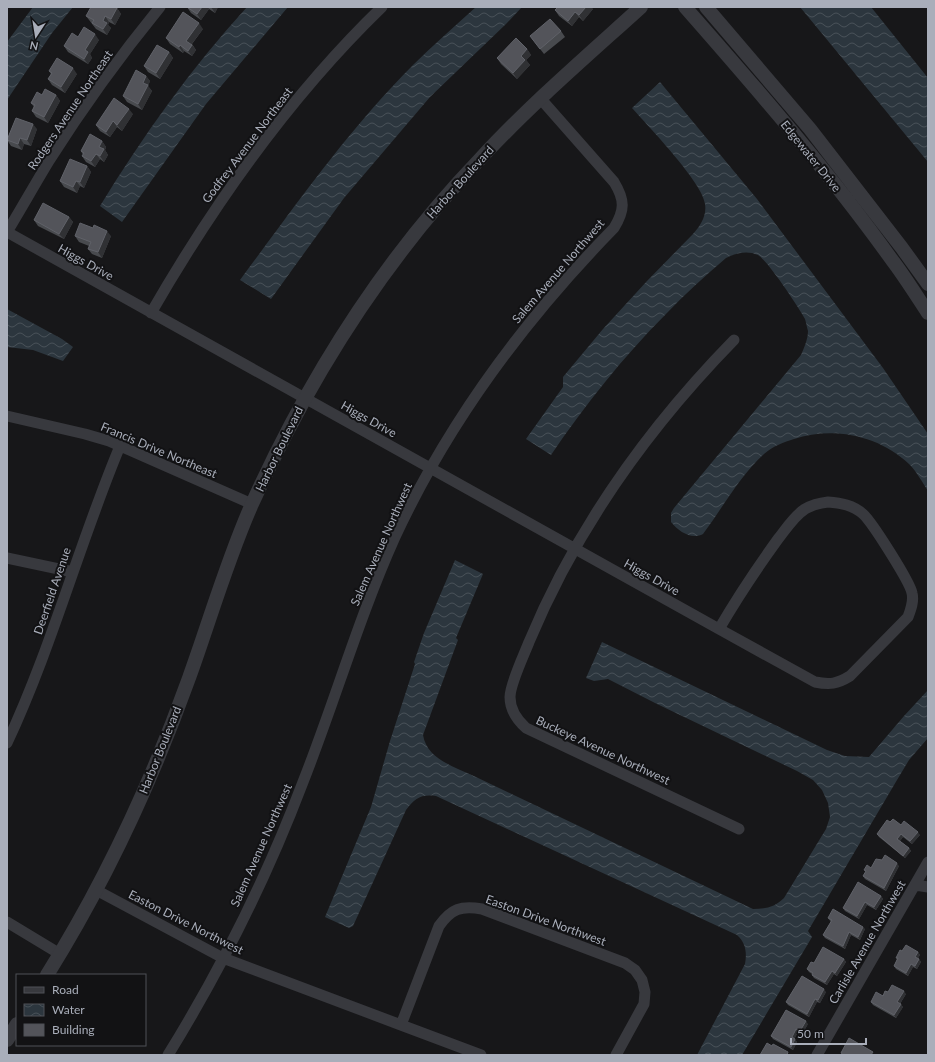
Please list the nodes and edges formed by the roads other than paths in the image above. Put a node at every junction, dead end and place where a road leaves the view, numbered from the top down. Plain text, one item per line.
1 (160, 7) edge
2 (382, 7) edge
3 (641, 7) edge
4 (685, 7) edge
5 (706, 7) edge
6 (540, 98) junction
7 (7, 232) edge
8 (928, 284) edge
9 (151, 312) junction
10 (928, 313) edge
11 (734, 340) dead end
12 (305, 398) junction
13 (7, 416) edge
14 (120, 446) junction
15 (431, 469) junction
16 (252, 504) junction
17 (575, 549) junction
18 (7, 558) edge
19 (72, 572) junction
20 (719, 629) junction
21 (7, 743) edge
22 (739, 829) dead end
23 (928, 862) edge
24 (915, 885) junction
25 (928, 887) edge
26 (96, 890) junction
27 (7, 922) edge
28 (60, 954) junction
29 (223, 958) junction
30 (48, 974) edge
31 (400, 1025) junction
32 (16, 1026) edge
33 (7, 1040) edge
34 (168, 1055) edge
35 (481, 1055) edge
36 (616, 1055) edge
37 (817, 1055) edge

1 - 7 street, Rodgers Avenue Northeast
2 - 9 street, Godfrey Avenue Northeast
3 - 6 street, Harbor Boulevard
4 - 10 street, Edgewater Drive
5 - 8 street, Edgewater Drive
6 - 12 street, Harbor Boulevard
6 - 15 street, Salem Avenue Northwest
7 - 9 street, Higgs Drive
9 - 12 street, Higgs Drive
11 - 17 street, Buckeye Avenue Northwest
12 - 15 street, Higgs Drive
12 - 16 street, Harbor Boulevard
13 - 14 street, Francis Drive Northeast
14 - 16 street, Francis Drive Northeast
14 - 19 street, Deerfield Avenue
15 - 17 street, Higgs Drive
15 - 29 street, Salem Avenue Northwest
16 - 26 street, Harbor Boulevard
17 - 20 street, Higgs Drive
17 - 22 street, Buckeye Avenue Northwest
18 - 19 street
19 - 21 street, Deerfield Avenue
20 - 20 street, Higgs Drive
23 - 24 street, Carlisle Avenue Northwest
24 - 25 street
24 - 37 street, Carlisle Avenue Northwest
26 - 28 street, Harbor Boulevard
26 - 29 street, Easton Drive Northwest
27 - 28 street
28 - 30 street, Harbor Boulevard
29 - 31 street, Easton Drive Northwest
29 - 34 street, Salem Avenue Northwest
31 - 35 street, Easton Drive Northwest
31 - 36 street, Easton Drive Northwest
32 - 33 street

